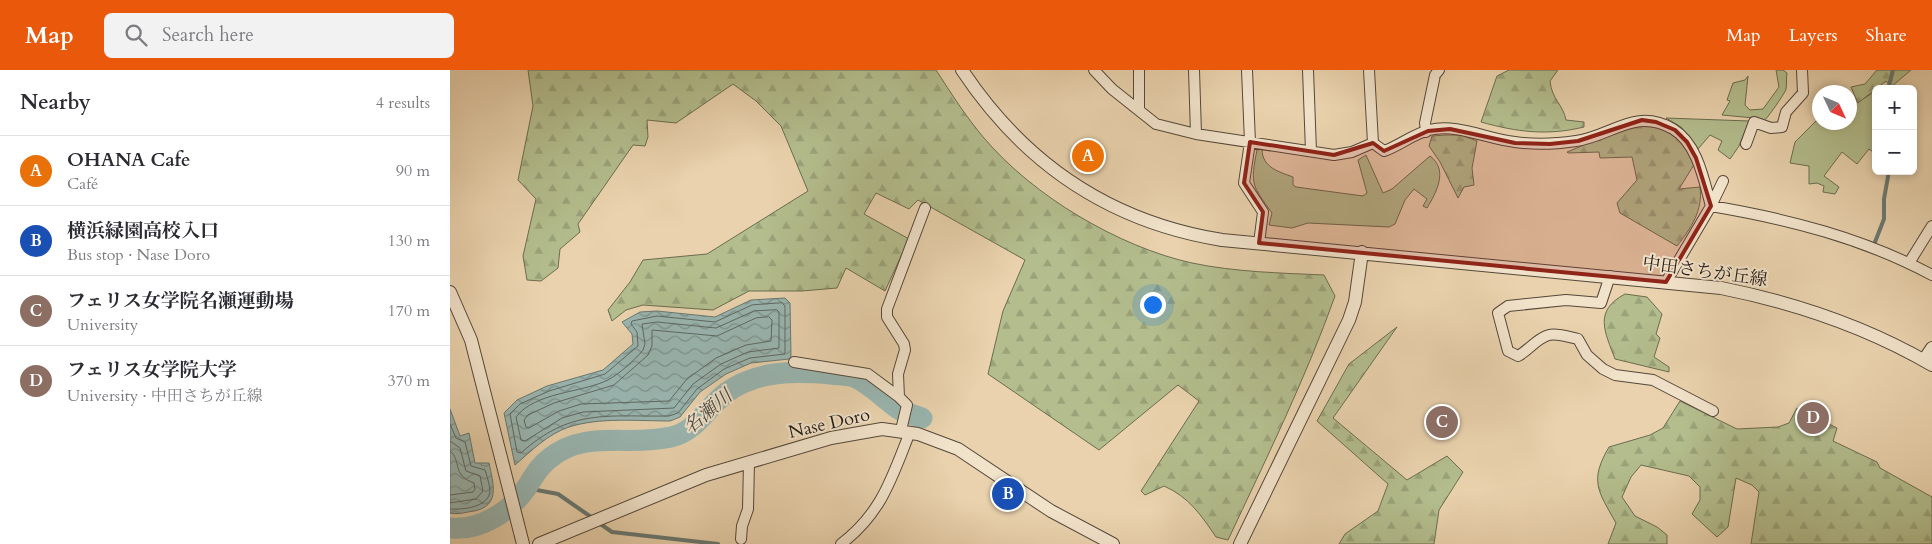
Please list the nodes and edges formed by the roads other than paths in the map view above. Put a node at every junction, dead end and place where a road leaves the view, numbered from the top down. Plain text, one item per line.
1 (962, 70) edge
2 (1094, 70) edge
3 (1139, 70) edge
4 (1194, 70) edge
5 (1247, 70) edge
6 (1308, 70) edge
7 (1369, 70) edge
8 (1439, 70) edge
9 (1802, 70) edge
10 (1139, 110) junction
11 (1426, 132) junction
12 (1196, 134) junction
13 (1250, 142) junction
14 (1373, 143) junction
15 (1746, 144) dead end
16 (1311, 151) junction
17 (1723, 182) dead end
18 (1712, 206) junction
19 (925, 208) dead end
20 (1932, 226) edge
21 (1259, 243) junction
22 (1362, 252) junction
23 (1909, 263) junction
24 (1932, 275) edge
25 (1610, 276) junction
26 (1666, 282) junction
27 (450, 292) edge
28 (456, 316) edge
29 (1932, 348) edge
30 (794, 362) dead end
31 (1928, 363) edge
32 (899, 397) junction
33 (1713, 411) dead end
34 (905, 427) junction
35 (749, 462) junction
36 (741, 539) dead end
37 (523, 544) edge
38 (539, 544) edge
39 (842, 544) edge
40 (1113, 544) edge
41 (1240, 544) edge

1 - 21 street, 中田さちが丘線
2 - 10 street
3 - 10 street
4 - 12 street
5 - 13 street
6 - 16 street
7 - 14 street
8 - 11 street
9 - 15 street
10 - 12 street
11 - 14 street
11 - 18 street
12 - 13 street
13 - 16 street
13 - 21 street
14 - 16 street
17 - 18 street
18 - 23 street
18 - 26 street
19 - 32 street
20 - 23 street
21 - 22 street, 中田さちが丘線
22 - 25 street, 中田さちが丘線
22 - 41 street
23 - 24 street
25 - 26 street, 中田さちが丘線
25 - 33 street
26 - 31 street, 中田さちが丘線
27 - 28 street
28 - 37 street
29 - 31 street
30 - 32 street
32 - 34 street
34 - 35 street, Nase Doro
34 - 39 street
34 - 40 street, Nase Doro
35 - 36 street
35 - 38 street, Nase Doro

